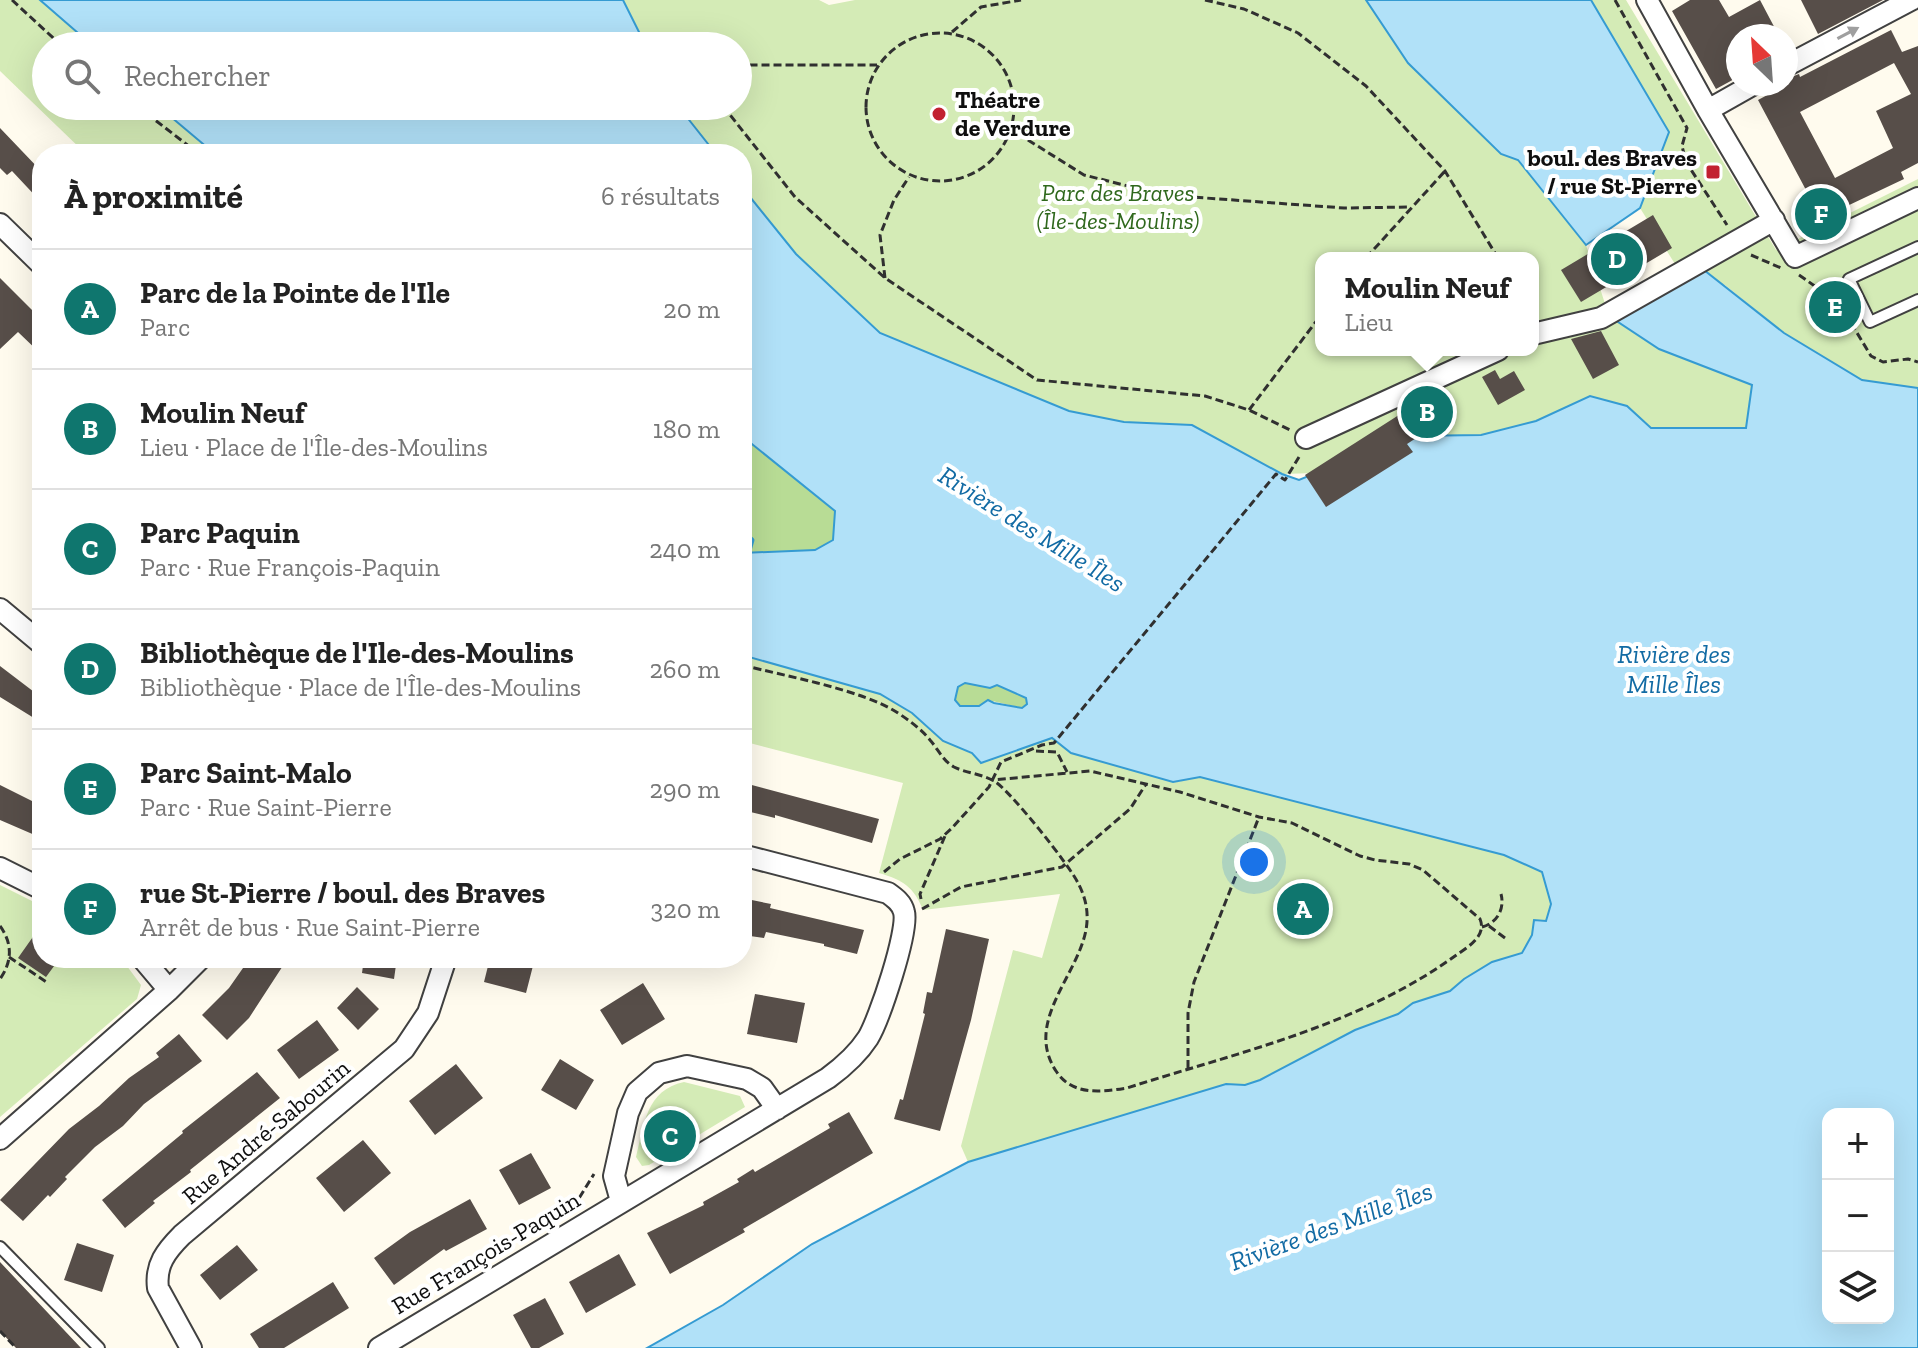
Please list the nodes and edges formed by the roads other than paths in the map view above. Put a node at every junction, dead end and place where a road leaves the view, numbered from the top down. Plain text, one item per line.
1 (1647, 0) edge
2 (1911, 0) edge
3 (1798, 60) edge
4 (1733, 96) edge
5 (1708, 110) junction
6 (1918, 198) edge
7 (1774, 220) junction
8 (0, 224) edge
9 (1918, 247) edge
10 (32, 255) edge
11 (1918, 300) edge
12 (1539, 333) edge
13 (1486, 356) edge
14 (1303, 447) road end
15 (0, 609) edge
16 (32, 636) edge
17 (752, 858) edge
18 (0, 868) edge
19 (32, 884) edge
20 (150, 968) edge
21 (191, 968) edge
22 (443, 968) edge
23 (169, 990) junction
24 (777, 1109) junction
25 (0, 1139) edge
26 (621, 1201) junction
27 (0, 1247) edge
28 (99, 1348) edge
29 (191, 1348) edge
30 (379, 1348) edge

1 - 5 street
3 -> 2 street
4 - 5 street
5 - 7 street
6 - 7 street
7 - 12 street
8 - 10 street
9 - 11 lane
13 - 14 street
15 - 16 street
17 - 24 street, Rue François-Paquin
18 - 19 street
20 - 23 street
21 - 23 street
22 - 29 street, Rue André-Sabourin
23 - 25 street
24 - 26 street, Rue François-Paquin
24 - 26 street
26 - 30 street, Rue François-Paquin
27 - 28 lane

